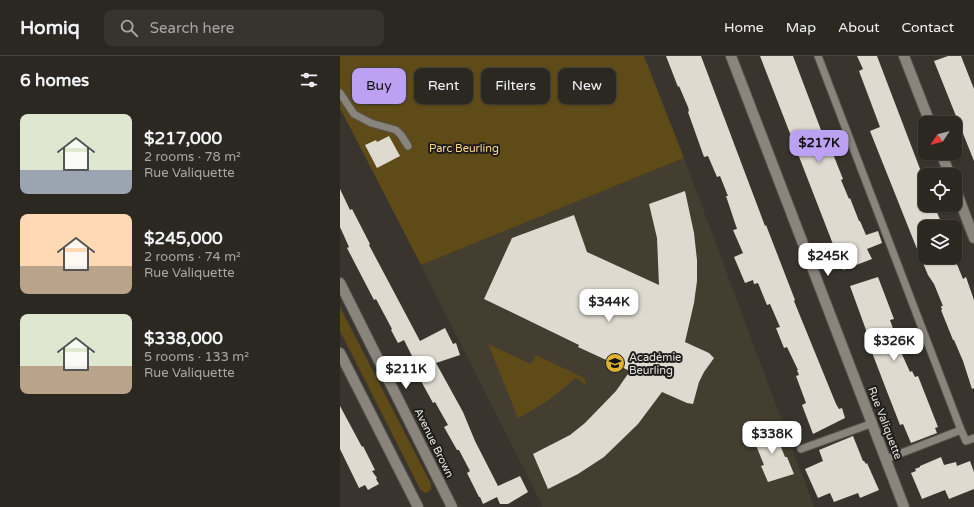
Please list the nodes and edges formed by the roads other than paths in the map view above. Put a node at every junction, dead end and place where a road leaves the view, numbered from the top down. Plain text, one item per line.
1 (731, 56) edge
2 (818, 56) edge
3 (904, 56) edge
4 (340, 93) edge
5 (927, 116) edge
6 (408, 146) dead end
7 (962, 206) edge
8 (974, 238) edge
9 (340, 283) edge
10 (340, 353) edge
11 (873, 423) junction
12 (962, 430) junction
13 (974, 438) edge
14 (801, 449) dead end
15 (886, 459) junction
16 (418, 507) edge
17 (452, 507) edge
18 (904, 507) edge

1 - 11 street, Rue Valiquette
2 - 12 lane
3 - 5 street
4 - 6 lane
7 - 8 street
9 - 17 street, Avenue Brown
10 - 16 street
11 - 14 lane
11 - 15 street, Rue Valiquette
12 - 13 lane
12 - 15 lane
15 - 18 street, Rue Valiquette

